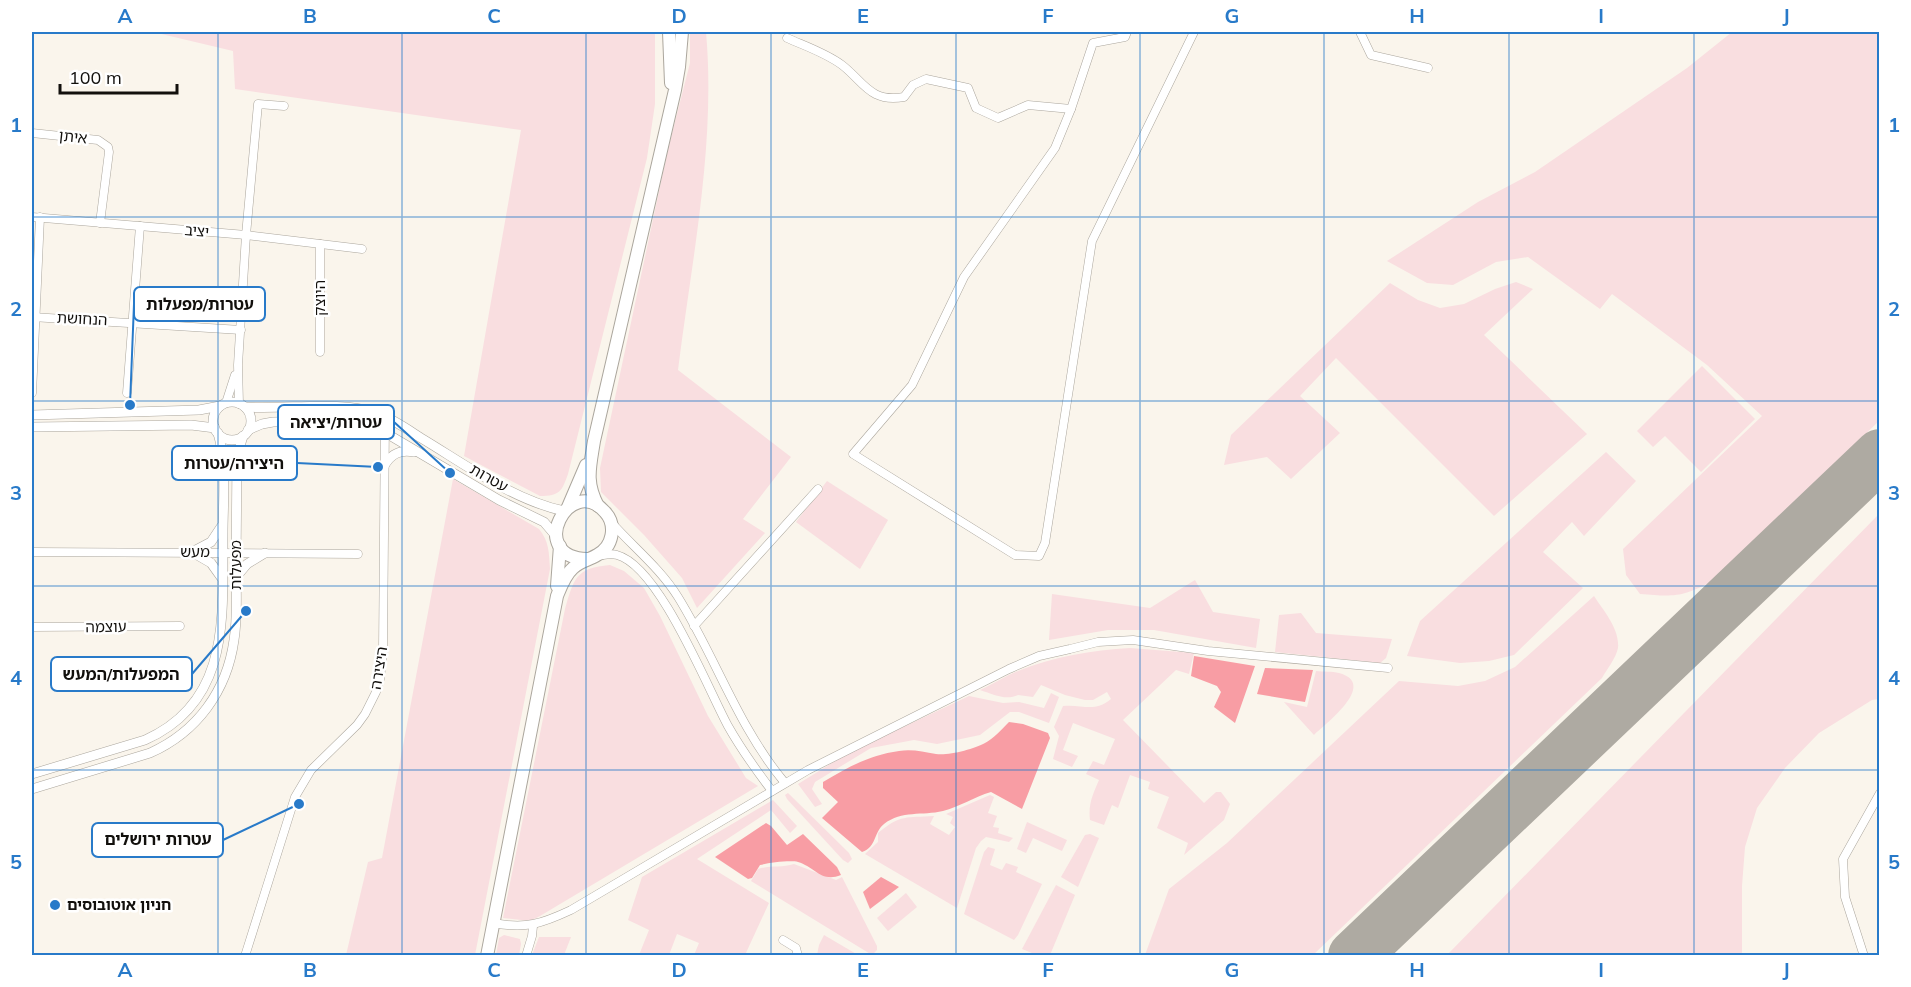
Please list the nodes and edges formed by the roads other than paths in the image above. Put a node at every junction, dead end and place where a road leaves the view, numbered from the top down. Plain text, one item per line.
1 (669, 32) edge
2 (682, 32) edge
3 (1127, 32) edge
4 (1194, 32) edge
5 (1360, 32) edge
6 (787, 38) dead end
7 (1428, 68) dead end
8 (284, 106) dead end
9 (1071, 110) junction
10 (665, 126) junction
11 (32, 133) edge
12 (36, 217) edge
13 (100, 223) junction
14 (140, 226) junction
15 (246, 235) junction
16 (320, 244) junction
17 (362, 249) dead end
18 (33, 317) edge
19 (133, 321) junction
20 (241, 330) junction
21 (320, 352) dead end
22 (238, 365) junction
23 (32, 393) edge
24 (127, 393) dead end
25 (223, 405) junction
26 (242, 405) junction
27 (32, 415) edge
28 (385, 417) junction
29 (32, 428) edge
30 (216, 431) junction
31 (384, 432) junction
32 (245, 433) junction
33 (594, 441) junction
34 (422, 454) junction
35 (384, 466) junction
36 (818, 489) dead end
37 (598, 506) junction
38 (566, 509) junction
39 (223, 521) junction
40 (610, 521) junction
41 (558, 541) junction
42 (32, 552) edge
43 (192, 552) junction
44 (222, 552) junction
45 (236, 552) junction
46 (265, 553) junction
47 (358, 554) dead end
48 (592, 557) junction
49 (236, 577) junction
50 (222, 578) junction
51 (554, 609) junction
52 (180, 626) dead end
53 (694, 626) junction
54 (32, 627) edge
55 (1388, 669) dead end
56 (32, 774) edge
57 (785, 783) junction
58 (32, 789) edge
59 (772, 791) junction
60 (1880, 793) edge
61 (493, 923) junction
62 (533, 926) junction
63 (783, 940) dead end
64 (245, 956) edge
65 (487, 956) edge
66 (526, 956) edge
67 (798, 956) edge
68 (1864, 956) edge

1 - 10 highway
2 - 10 highway
3 - 9 street
4 - 9 street
5 - 7 street
6 - 9 street
8 - 15 street
10 - 33 highway
11 - 13 street, איתן
12 - 13 street, יציב
12 - 18 street
13 - 14 street, יציב
14 - 15 street, יציב
14 - 19 street
15 - 16 street, יציב
15 - 20 street
16 - 17 street, יציב
16 - 21 street, היוצק
18 - 19 street, הנחושת
18 - 23 street
19 - 20 street, הנחושת
19 - 24 street
20 - 22 street
22 - 25 street
22 - 26 street
25 - 26 street
25 - 27 street
25 - 30 street
26 - 28 street, עטרות
26 - 32 street
28 - 31 street, היצירה
28 - 38 street, עטרות
29 - 30 street
30 - 32 street
30 - 39 street, מפעלות
31 - 32 street, עטרות
31 - 34 street, עטרות
31 - 35 street, היצירה
32 - 45 street, מפעלות
33 - 37 highway
33 - 38 highway
34 - 35 street
34 - 41 street, עטרות
35 - 64 street, היצירה
36 - 53 street
37 - 38 highway
37 - 40 highway
38 - 41 highway
39 - 43 street
39 - 44 street, מפעלות
40 - 48 highway
40 - 53 street
41 - 48 highway
41 - 51 highway
42 - 43 street, מעש
43 - 44 street, מעש
43 - 50 street
44 - 45 street, מעש
44 - 50 street, מפעלות
45 - 46 street, מעש
45 - 49 street, מפעלות
46 - 47 street, מעש
46 - 49 street
48 - 51 highway
48 - 59 street
49 - 58 street, מפעלות
50 - 56 street, מפעלות
51 - 61 highway
52 - 54 street, עוצמה
53 - 57 street
55 - 57 street
57 - 59 street
59 - 62 street
60 - 68 street
61 - 62 street
61 - 65 highway
62 - 66 street
63 - 67 street

